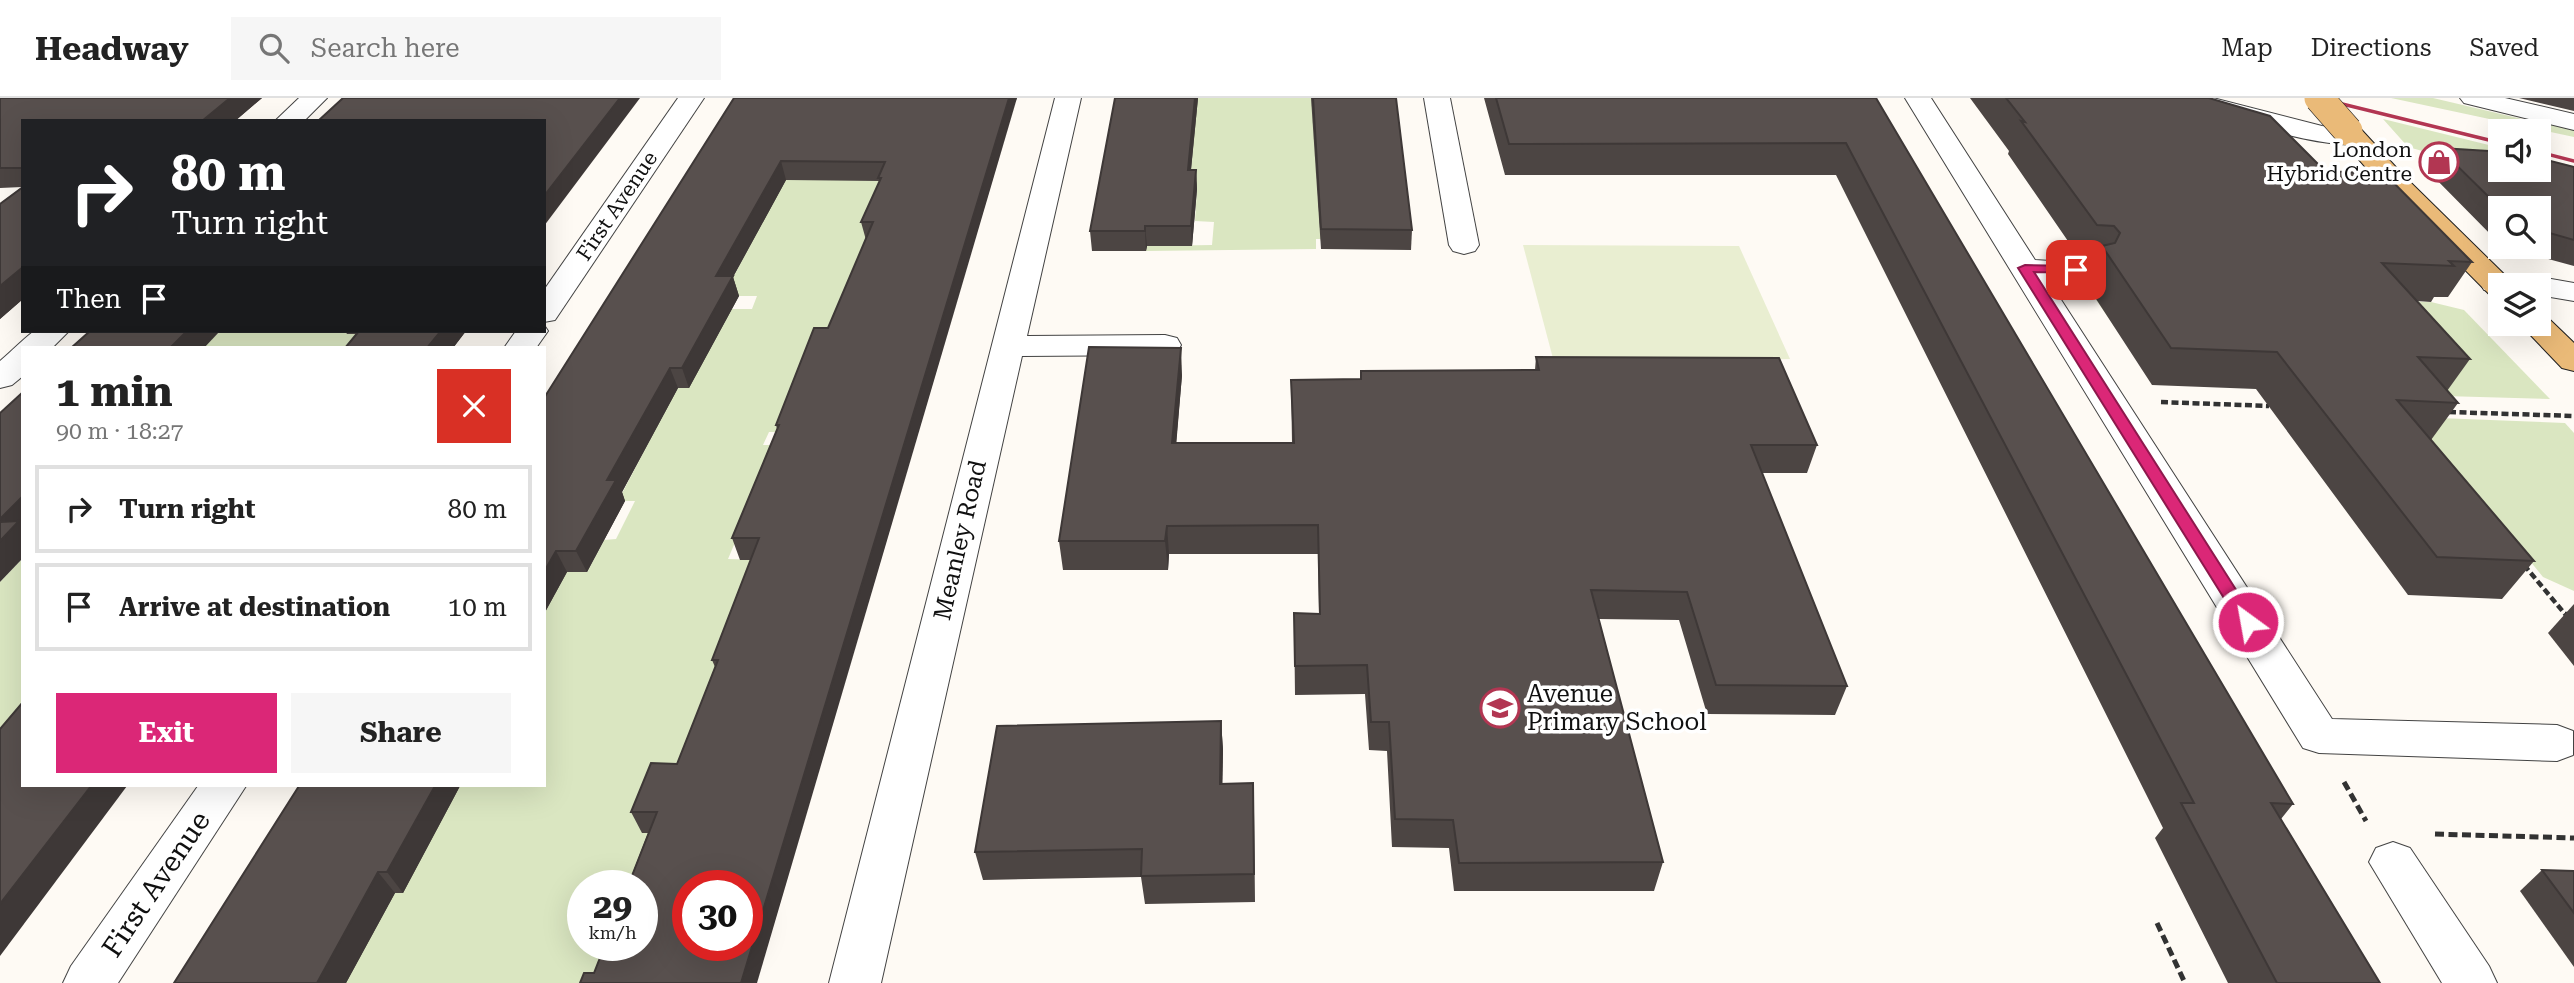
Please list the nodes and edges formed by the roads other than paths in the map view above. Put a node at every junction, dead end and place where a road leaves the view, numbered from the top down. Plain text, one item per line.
1 (314, 98) edge
2 (691, 98) edge
3 (1068, 98) edge
4 (1437, 98) edge
5 (1918, 98) edge
6 (2183, 98) edge
7 (2319, 98) edge
8 (2473, 98) edge
9 (290, 119) edge
10 (2574, 122) edge
11 (2350, 134) junction
12 (1464, 245) dead end
13 (2025, 268) junction
14 (2087, 270) dead end
15 (2488, 276) edge
16 (2551, 288) edge
17 (2574, 292) edge
18 (546, 310) edge
19 (51, 333) edge
20 (2548, 336) edge
21 (1165, 345) edge
22 (35, 346) edge
23 (1007, 346) junction
24 (21, 360) edge
25 (2574, 361) edge
26 (0, 378) edge
27 (2557, 743) dead end
28 (222, 787) edge
29 (2411, 848) road end
30 (89, 983) edge
31 (855, 983) edge
32 (2471, 983) edge

1 - 9 street
2 - 18 street, First Avenue
3 - 23 street, Meanley Road
4 - 12 street
5 - 13 street
6 - 11 street
7 - 11 main road, bridge
8 - 10 street
11 - 15 main road
13 - 14 street
13 - 27 street
16 - 17 street
19 - 22 street
20 - 25 main road
21 - 23 street
23 - 31 street, Meanley Road
24 - 26 street
28 - 30 street, First Avenue
29 - 32 street

